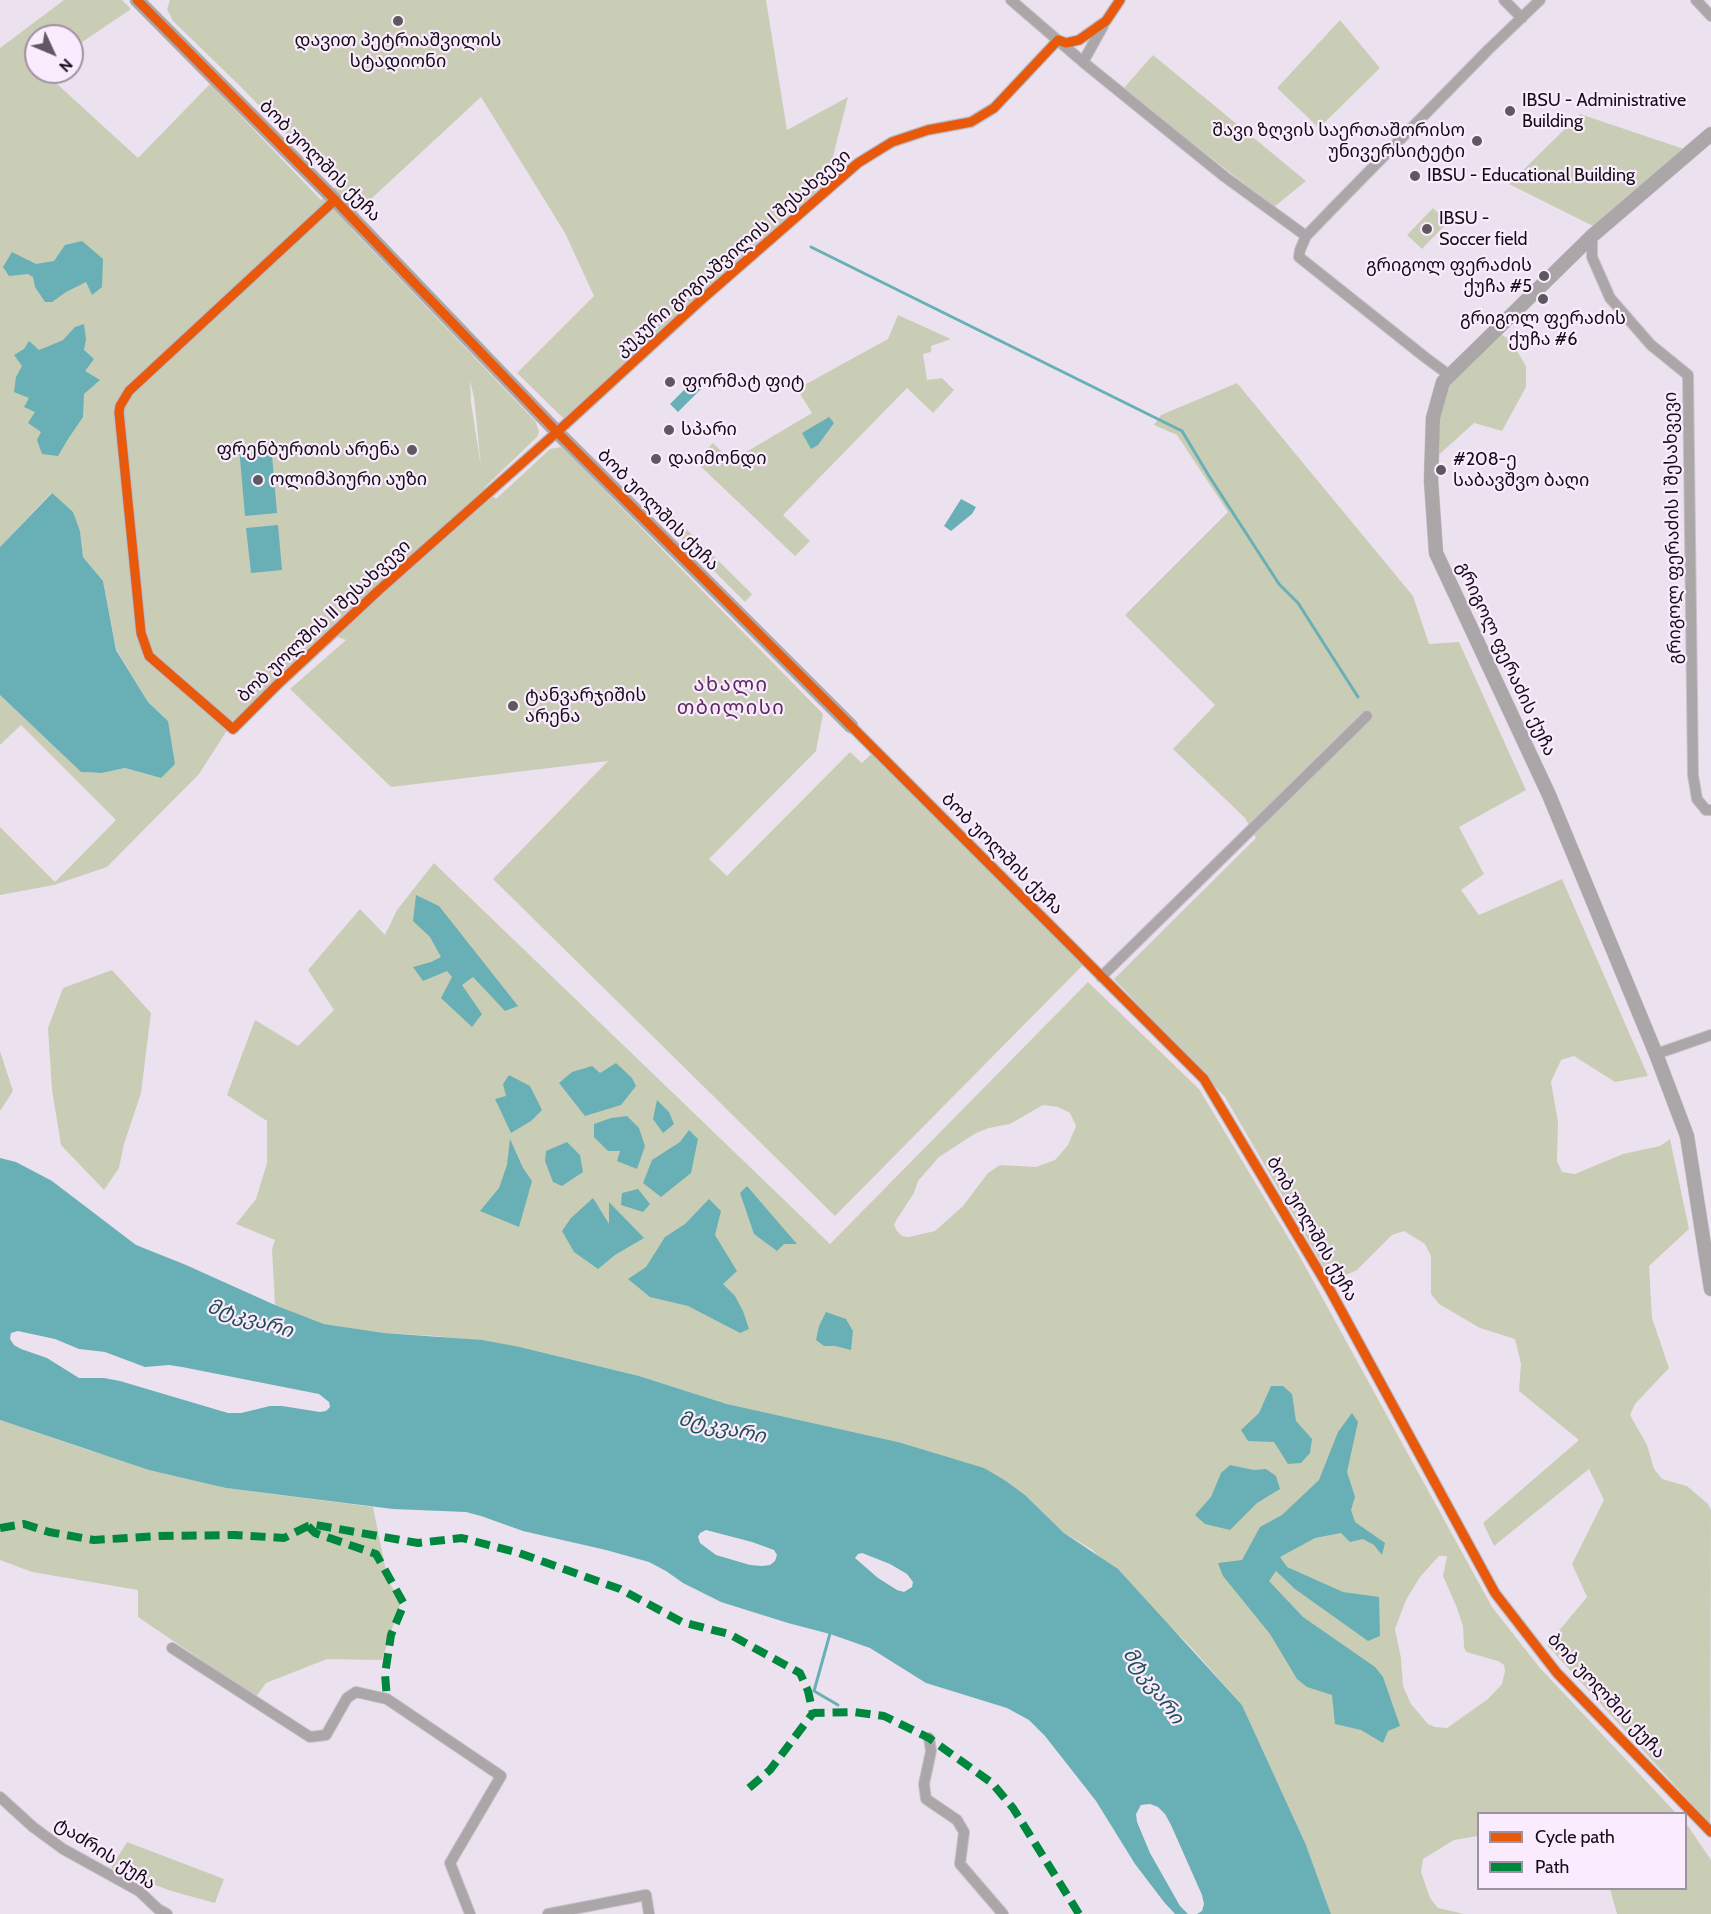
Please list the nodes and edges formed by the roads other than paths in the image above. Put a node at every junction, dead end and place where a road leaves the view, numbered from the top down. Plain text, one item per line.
1 (137, 0) edge
2 (1011, 0) edge
3 (1120, 0) edge
4 (1504, 0) edge
5 (1540, 0) edge
6 (1696, 0) edge
7 (1711, 16) edge
8 (1522, 18) junction
9 (1106, 21) junction
10 (1058, 40) junction
11 (1083, 62) junction
12 (1711, 134) edge
13 (335, 200) junction
14 (1306, 236) junction
15 (1592, 236) junction
16 (1449, 375) junction
17 (557, 432) junction
18 (1367, 716) dead end
19 (851, 726) joint
20 (1711, 810) edge
21 (1101, 977) junction
22 (1711, 1035) edge
23 (1656, 1054) junction
24 (1709, 1257) edge
25 (1711, 1288) edge
26 (172, 1648) dead end
27 (929, 1738) dead end
28 (0, 1797) edge
29 (1711, 1832) edge
30 (167, 1914) edge
31 (470, 1914) edge
32 (548, 1914) edge
33 (649, 1914) edge
34 (1003, 1914) edge

1 - 13 street, ბობ უოლშის ქუჩა
2 - 10 street
3 - 9 street
4 - 8 street
5 - 8 street
6 - 7 street
8 - 14 street
9 - 10 street
9 - 11 street
10 - 11 street
10 - 17 street, კუკური გოგიაშვილის I შესახვევი
11 - 14 street
12 - 15 street, გრიგოლ ფერაძის ქუჩა
13 - 17 street, ბობ უოლშის ქუჩა
13 - 17 street, ბობ უოლშის II შესახვევი
14 - 16 street
15 - 16 street, გრიგოლ ფერაძის ქუჩა
15 - 20 street, გრიგოლ ფერაძის I შესახვევი
16 - 23 street, გრიგოლ ფერაძის ქუჩა
17 - 19 street, ბობ უოლშის ქუჩა
18 - 21 street
19 - 21 street, ბობ უოლშის ქუჩა
21 - 29 street, ბობ უოლშის ქუჩა
22 - 23 street
23 - 24 street, გრიგოლ ფერაძის ქუჩა
24 - 25 street, გრიგოლ ფერაძის ქუჩა
26 - 31 street
27 - 34 street
28 - 30 street, ტაძრის ქუჩა
32 - 33 street

